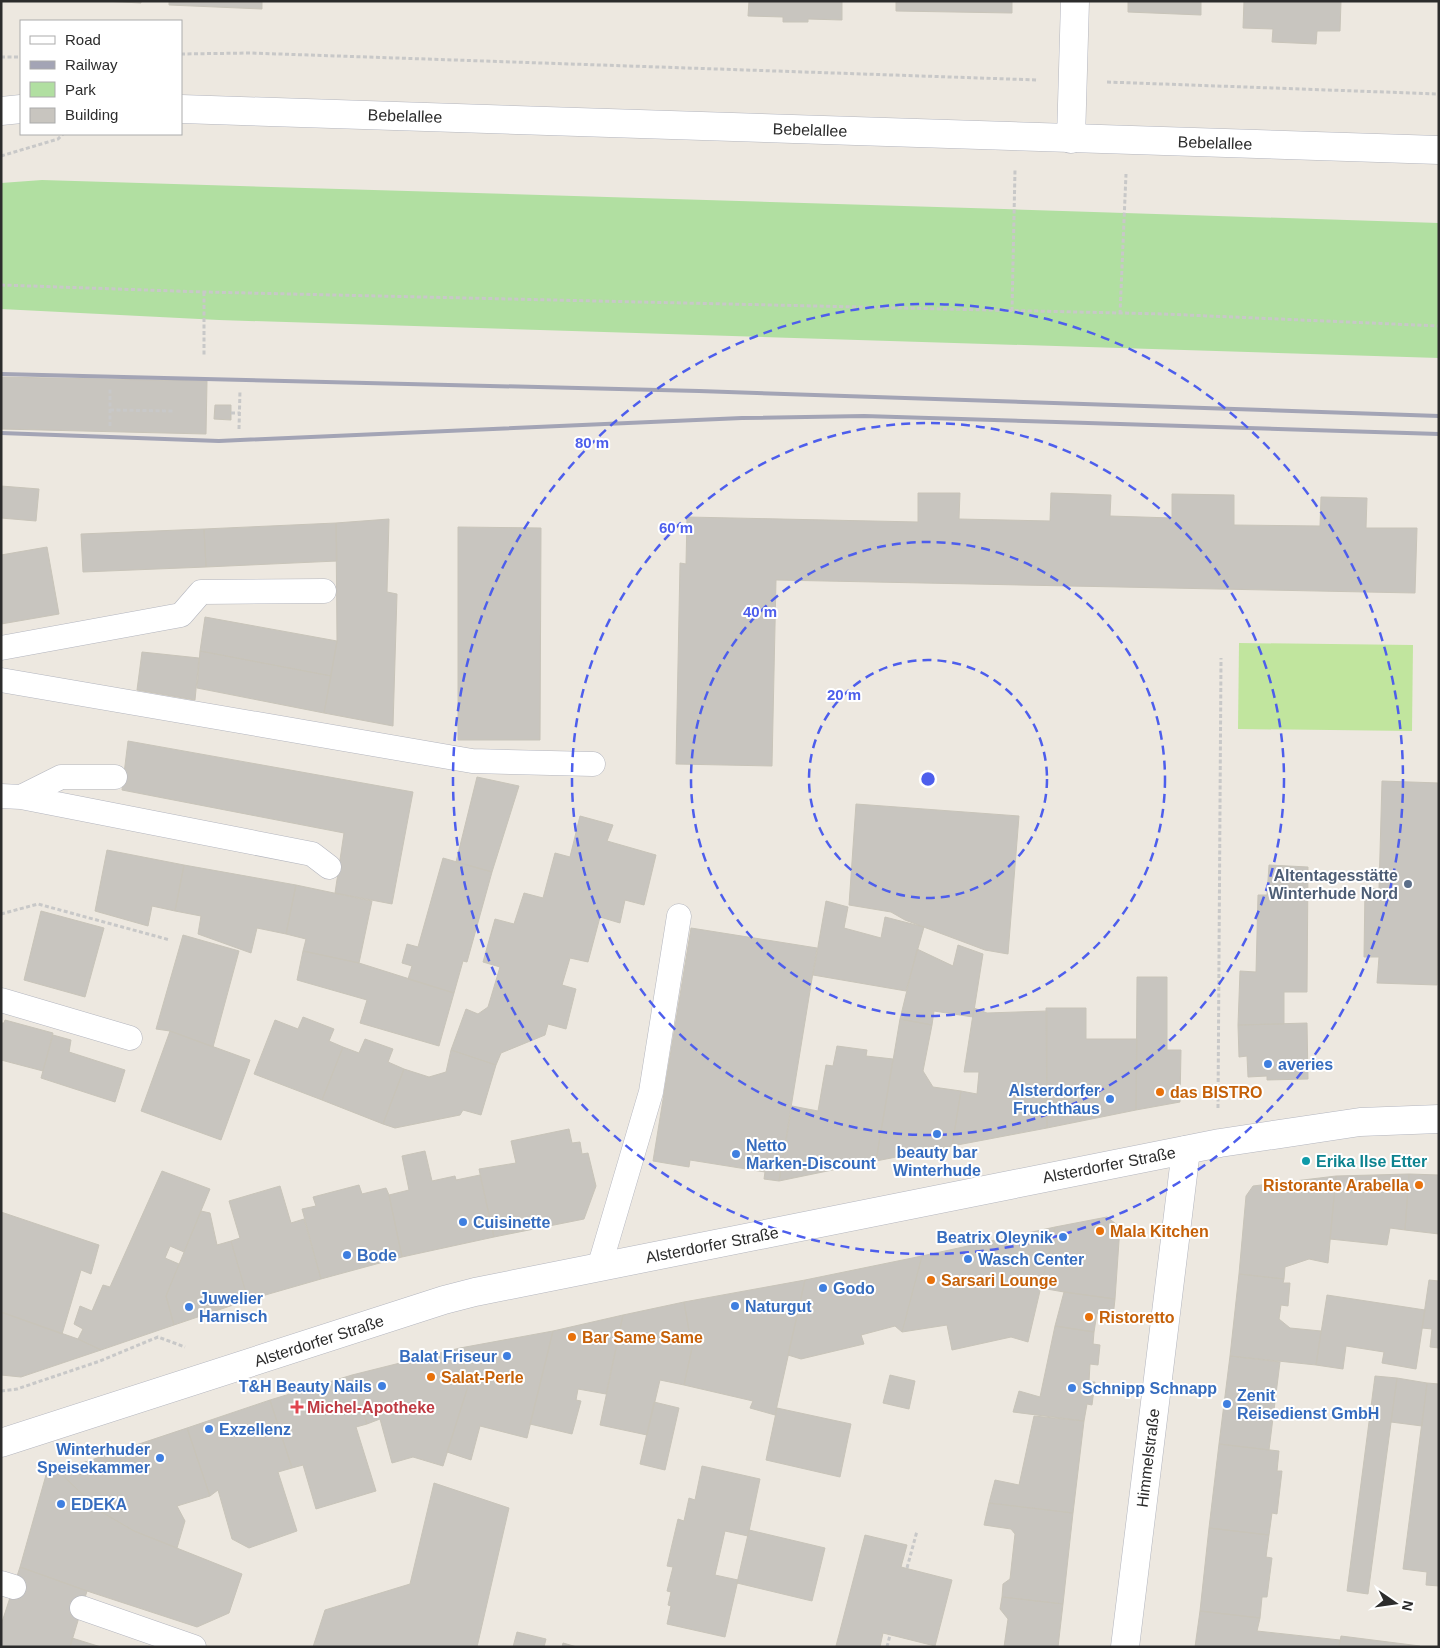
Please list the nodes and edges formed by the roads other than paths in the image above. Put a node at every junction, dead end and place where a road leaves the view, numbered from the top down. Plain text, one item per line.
1 (1075, 1) edge
2 (20, 109) edge
3 (182, 109) edge
4 (1, 111) edge
5 (1071, 138) junction
6 (1439, 150) edge
7 (324, 591) dead end
8 (1, 648) edge
9 (1, 680) edge
10 (593, 764) dead end
11 (115, 777) dead end
12 (11, 796) edge
13 (329, 867) dead end
14 (679, 916) dead end
15 (1, 1000) edge
16 (130, 1038) dead end
17 (1439, 1118) edge
18 (1186, 1150) junction
19 (599, 1268) junction
20 (1, 1443) edge
21 (82, 1608) dead end
22 (194, 1647) edge
23 (1125, 1647) edge

1 - 5 street
2 - 4 street
3 - 5 street, Bebelallee
5 - 6 street, Bebelallee
7 - 8 lane
9 - 10 lane
11 - 12 lane
12 - 13 lane
14 - 19 lane
15 - 16 lane
17 - 18 street, Alsterdorfer Straße
18 - 19 street, Alsterdorfer Straße
18 - 23 street, Himmelstraße
19 - 20 street, Alsterdorfer Straße
21 - 22 lane

